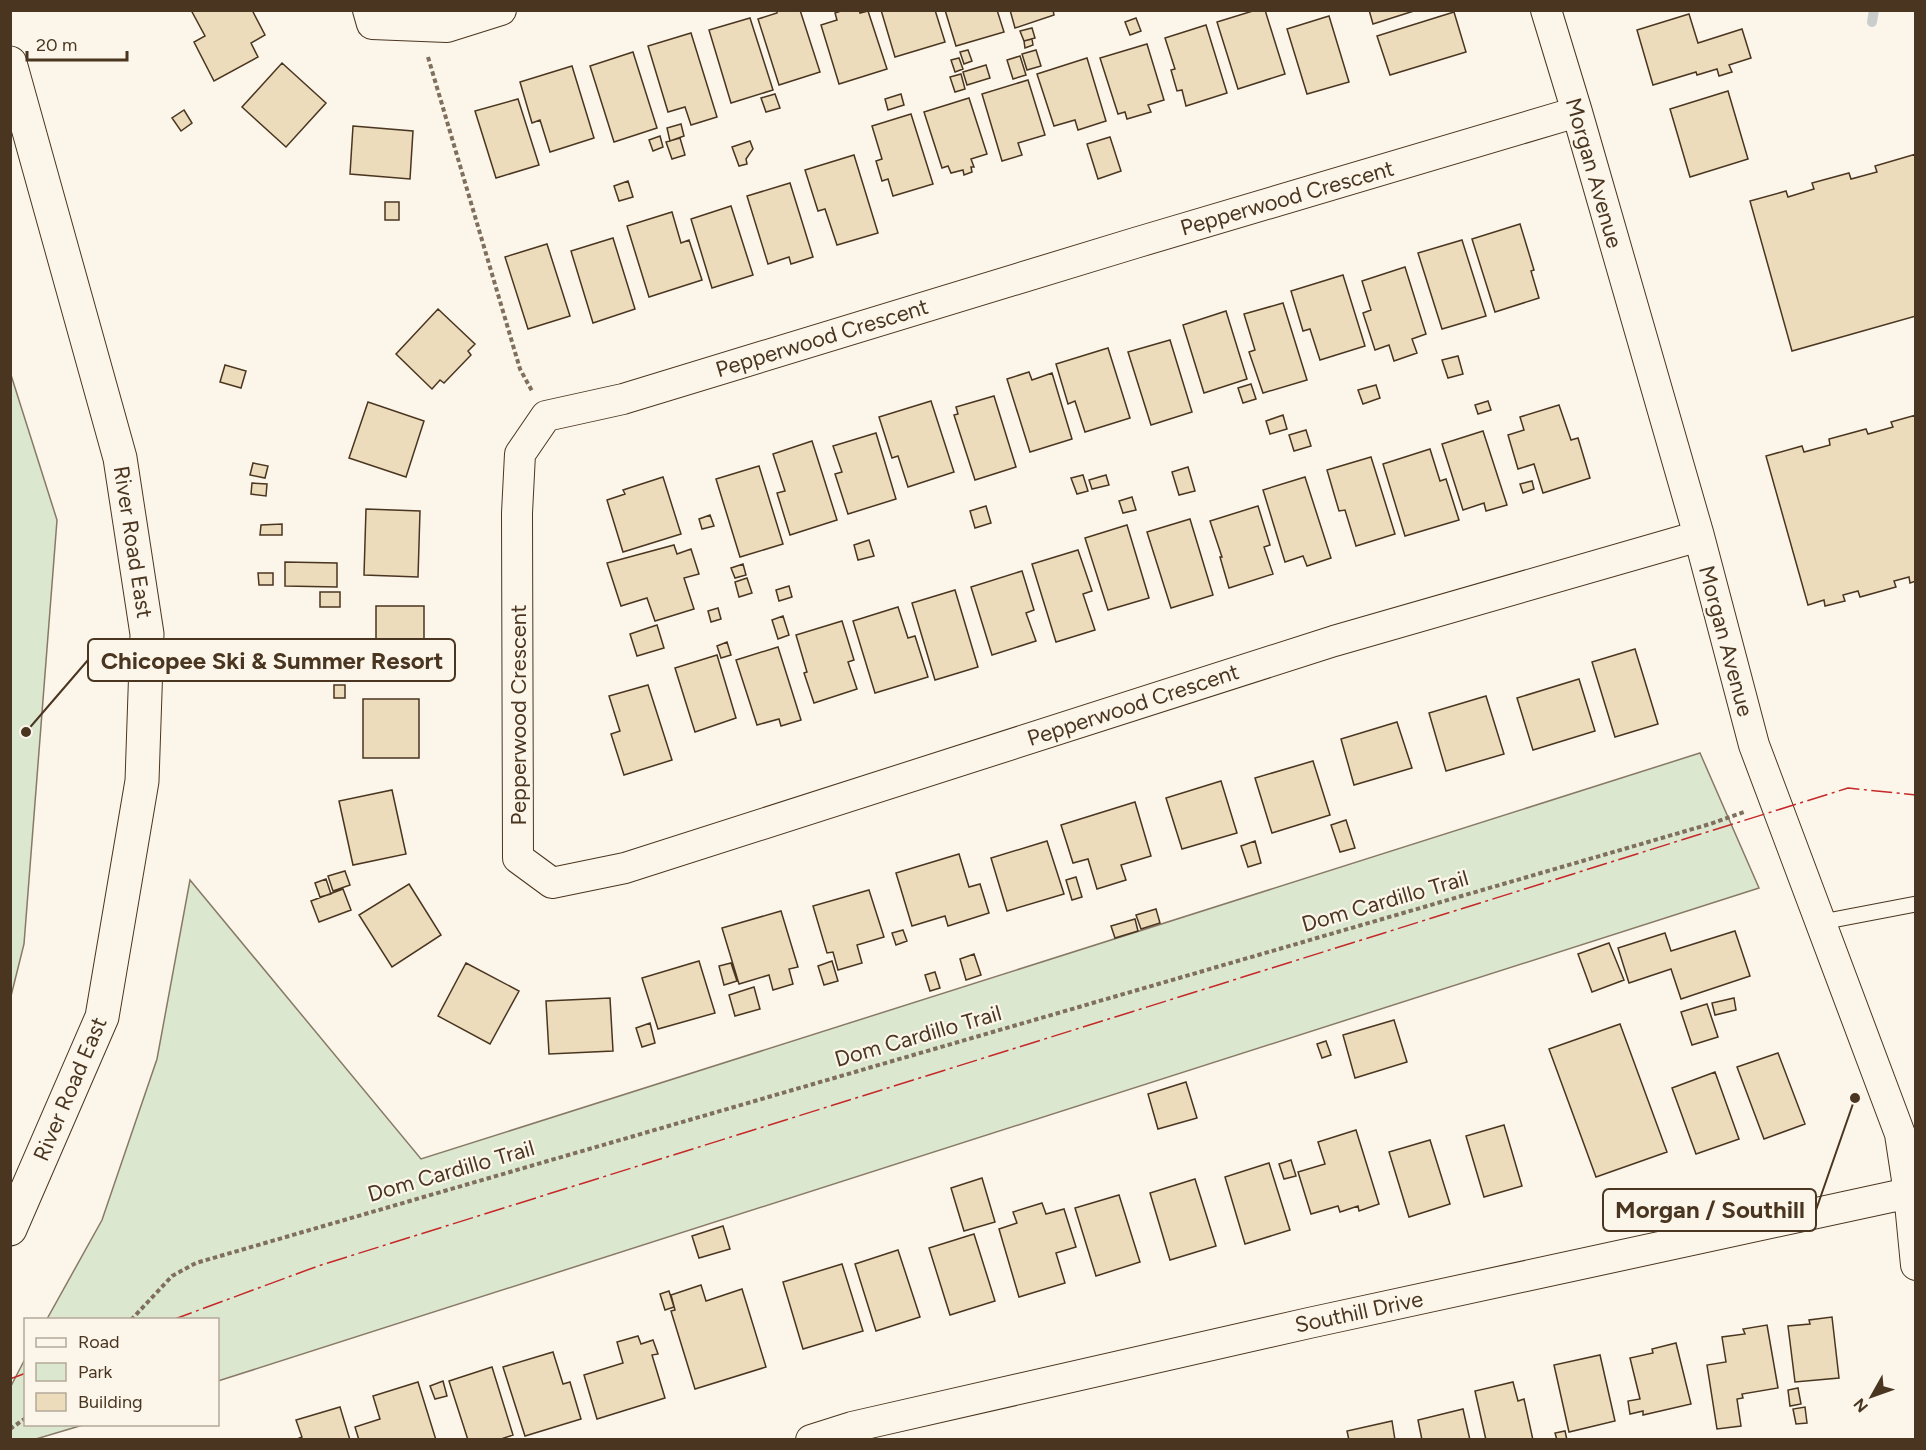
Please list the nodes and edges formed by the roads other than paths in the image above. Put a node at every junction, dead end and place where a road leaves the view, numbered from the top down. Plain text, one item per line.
1 (368, 10) edge
2 (501, 10) edge
3 (1546, 10) edge
4 (10, 63) edge
5 (1577, 112) junction
6 (1699, 536) junction
7 (1916, 904) edge
8 (1822, 922) junction
9 (1909, 1193) junction
10 (10, 1229) edge
11 (1915, 1245) edge
12 (811, 1440) edge

1 - 2 street
3 - 5 street, Morgan Avenue
4 - 10 street, River Road East
5 - 6 street, Morgan Avenue
5 - 6 street, Pepperwood Crescent
6 - 8 street, Morgan Avenue
7 - 8 lane
8 - 9 street, Morgan Avenue
9 - 11 street, Morgan Avenue
9 - 12 street, Southill Drive

